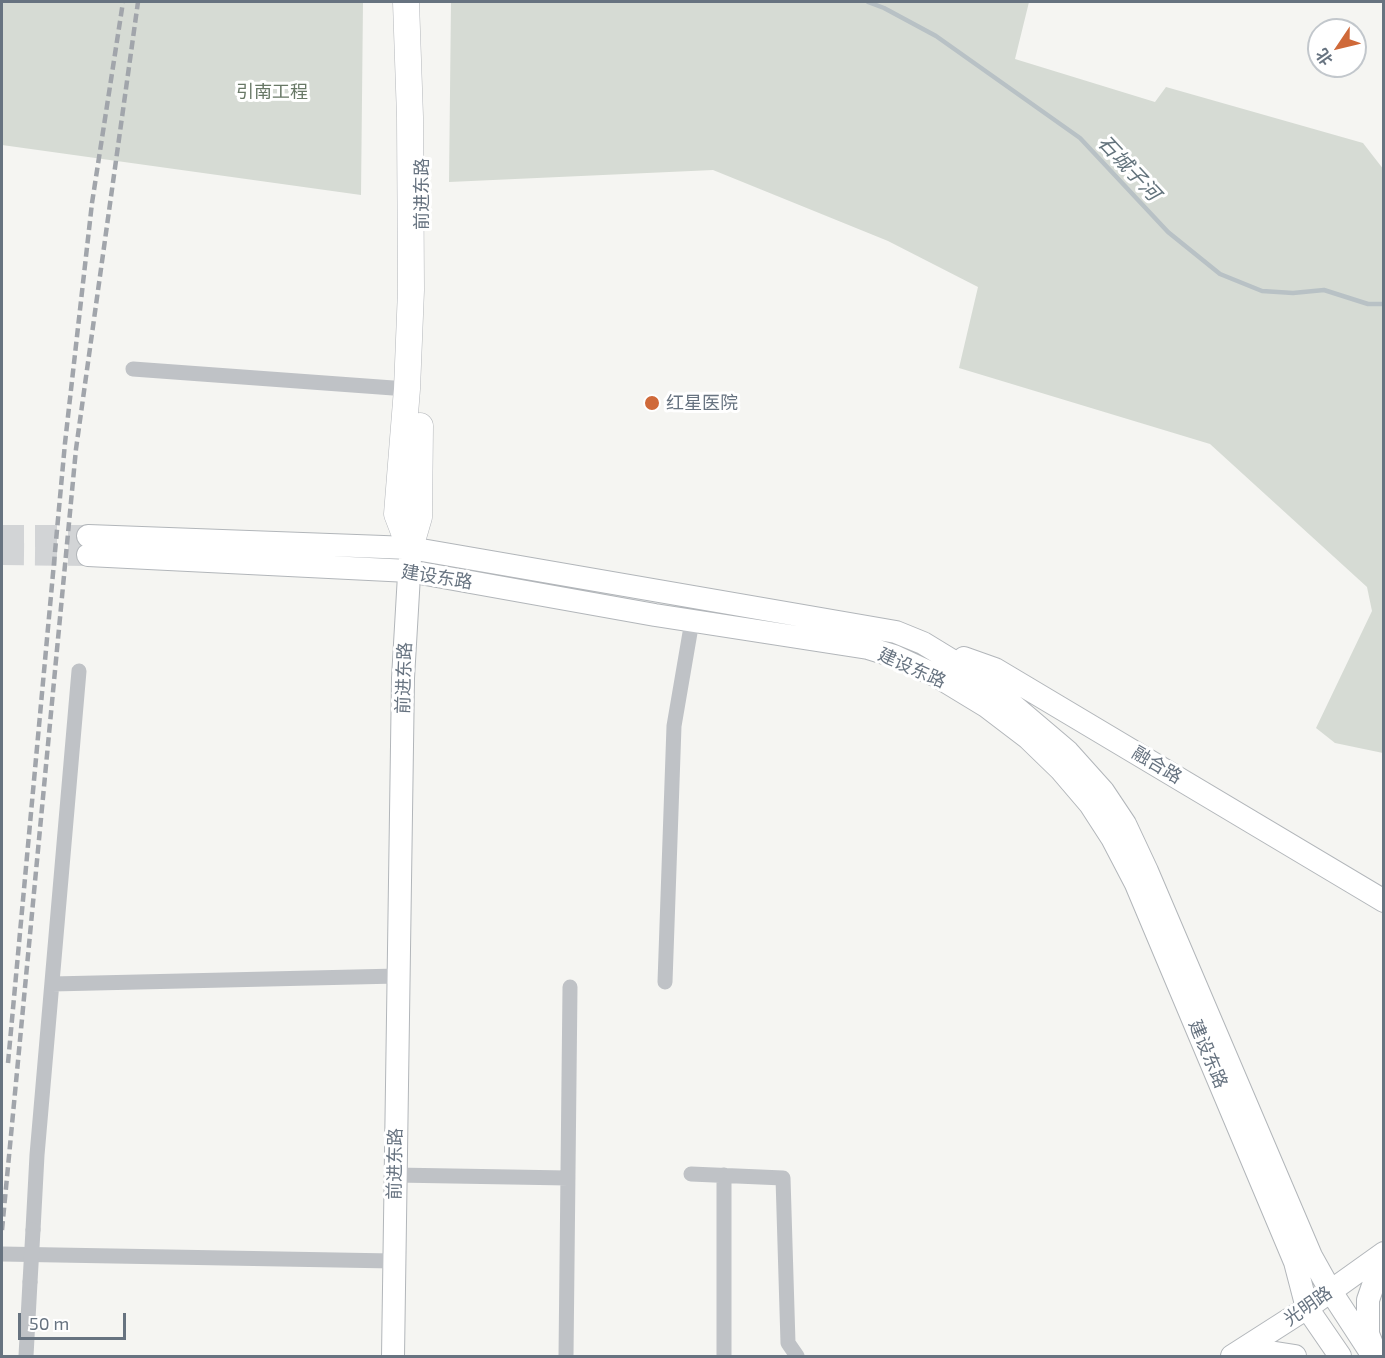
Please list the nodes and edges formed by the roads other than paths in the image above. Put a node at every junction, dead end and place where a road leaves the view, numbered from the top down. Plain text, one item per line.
1 (406, 2) edge
2 (421, 2) edge
3 (133, 369) dead end
4 (407, 389) junction
5 (88, 545) tunnel mouth
6 (409, 560) junction
7 (692, 621) junction
8 (923, 643) junction
9 (79, 671) dead end
10 (1383, 901) edge
11 (398, 976) junction
12 (665, 982) dead end
13 (52, 984) junction
14 (570, 987) dead end
15 (691, 1174) dead end
16 (395, 1175) junction
17 (724, 1175) junction
18 (568, 1178) junction
19 (1383, 1253) edge
20 (2, 1254) edge
21 (393, 1262) junction
22 (1383, 1263) edge
23 (1330, 1290) junction
24 (1307, 1308) junction
25 (26, 1356) edge
26 (393, 1356) edge
27 (566, 1356) edge
28 (724, 1356) edge
29 (797, 1356) edge
30 (1233, 1356) edge
31 (1296, 1356) edge
32 (1340, 1356) edge
33 (1375, 1356) edge

1 - 4 main road
2 - 6 main road, 前进东路
3 - 4 street
4 - 6 main road
5 - 6 main road
6 - 7 main road, 建设东路
6 - 8 main road, 建设东路
6 - 11 main road, 前进东路
7 - 12 street
7 - 24 main road, 建设东路
8 - 10 main road, 融合路
8 - 23 main road, 建设东路
9 - 13 street
11 - 13 street
11 - 16 main road, 前进东路
13 - 25 street, bridge
14 - 18 street
15 - 17 street
16 - 18 street
16 - 21 main road, 前进东路
17 - 28 street
17 - 29 street
18 - 27 street
19 - 23 main road, 光明路
20 - 21 street
21 - 26 main road, 前进东路
22 - 33 main road
23 - 24 main road, 光明路
23 - 33 main road, 建设东路
24 - 30 main road, 光明路
24 - 32 main road, 建设东路
30 - 31 main road

